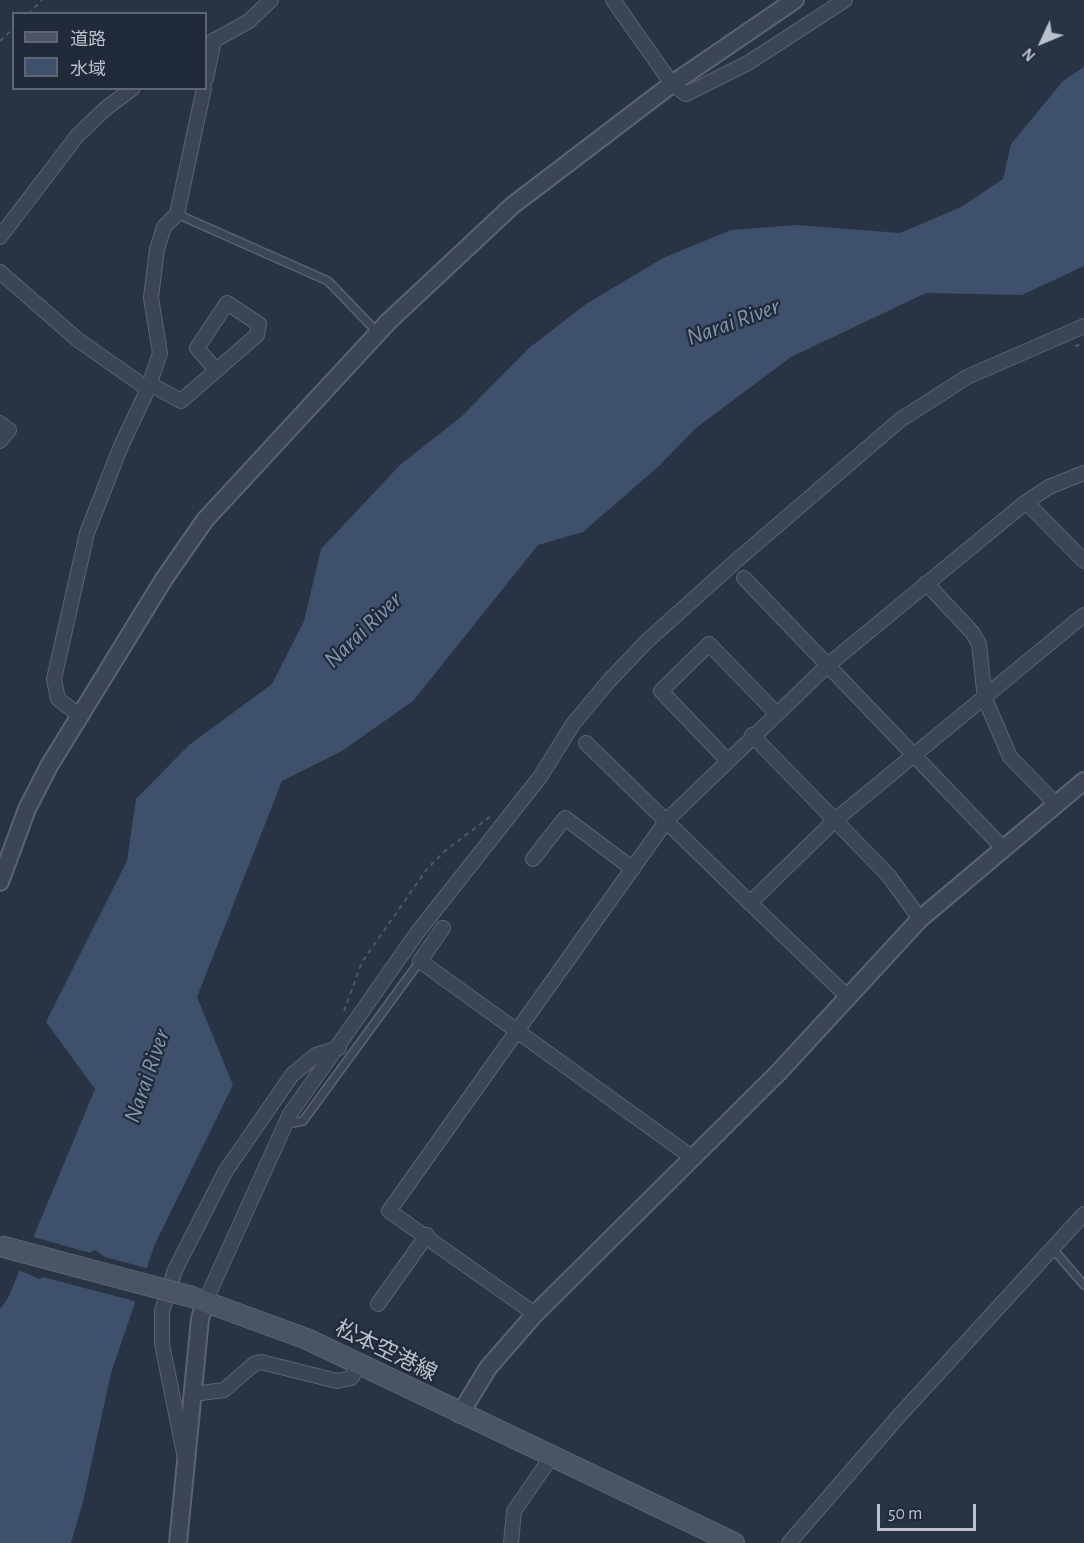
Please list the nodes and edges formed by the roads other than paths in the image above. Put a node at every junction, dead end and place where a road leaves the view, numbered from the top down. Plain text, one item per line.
1 (271, 0) edge
2 (613, 0) edge
3 (795, 0) edge
4 (845, 0) edge
5 (210, 43) edge
6 (207, 70) edge
7 (672, 84) junction
8 (130, 90) edge
9 (204, 90) edge
10 (177, 214) junction
11 (0, 237) edge
12 (0, 272) edge
13 (1084, 326) edge
14 (378, 333) junction
15 (216, 370) junction
16 (149, 386) junction
17 (0, 423) edge
18 (0, 441) edge
19 (1084, 473) edge
20 (1026, 502) junction
21 (1084, 561) edge
22 (744, 578) dead end
23 (926, 583) junction
24 (1084, 615) edge
25 (828, 665) junction
26 (985, 699) junction
27 (776, 713) junction
28 (79, 715) junction
29 (752, 735) junction
30 (586, 743) dead end
31 (913, 754) junction
32 (727, 760) junction
33 (1084, 781) edge
34 (1056, 804) junction
35 (667, 820) junction
36 (834, 821) junction
37 (1003, 848) junction
38 (533, 859) dead end
39 (633, 869) junction
40 (0, 882) edge
41 (750, 903) junction
42 (920, 920) junction
43 (443, 928) dead end
44 (420, 961) junction
45 (848, 998) junction
46 (517, 1030) junction
47 (339, 1048) junction
48 (286, 1124) junction
49 (693, 1158) junction
50 (1084, 1214) edge
51 (427, 1235) junction
52 (0, 1246) edge
53 (1052, 1248) junction
54 (1084, 1285) edge
55 (199, 1300) junction
56 (378, 1304) dead end
57 (535, 1314) junction
58 (360, 1365) junction
59 (193, 1394) junction
60 (460, 1414) junction
61 (552, 1456) junction
62 (187, 1466) junction
63 (178, 1543) edge
64 (511, 1543) edge
65 (734, 1543) edge
66 (789, 1543) edge

1 - 5 street
2 - 7 street
3 - 7 street
4 - 7 street
5 - 6 street
7 - 14 street
8 - 11 street
9 - 10 street
10 - 14 lane
10 - 16 street
12 - 16 street
13 - 47 street
14 - 28 street
15 - 15 street
15 - 16 street
16 - 28 street
17 - 18 street
19 - 20 street
20 - 21 street
20 - 23 street
22 - 25 street
23 - 25 street
23 - 26 street
24 - 26 street
25 - 27 street
25 - 31 street
26 - 31 street
26 - 34 street
27 - 29 street
27 - 32 street
28 - 40 street
29 - 32 street
29 - 36 street
30 - 35 street
31 - 36 street
31 - 37 street
32 - 35 street
33 - 34 street
34 - 37 street
35 - 39 street
35 - 41 street
36 - 41 street
36 - 42 street
37 - 42 street
38 - 39 street
39 - 46 street
41 - 45 street
42 - 45 street
43 - 44 street
44 - 46 street
44 - 48 lane
45 - 49 street
46 - 49 street
46 - 51 street
47 - 48 street
47 - 62 street
48 - 55 street
49 - 57 street
50 - 53 street
51 - 56 street
51 - 57 street
52 - 55 main road, 松本空港線, bridge
53 - 54 lane
53 - 66 street
55 - 58 main road, 松本空港線
55 - 59 street
57 - 60 street
58 - 59 street
58 - 60 main road, 松本空港線
59 - 62 street
60 - 61 main road, 松本空港線
61 - 64 street
61 - 65 main road, 松本空港線
62 - 63 street

